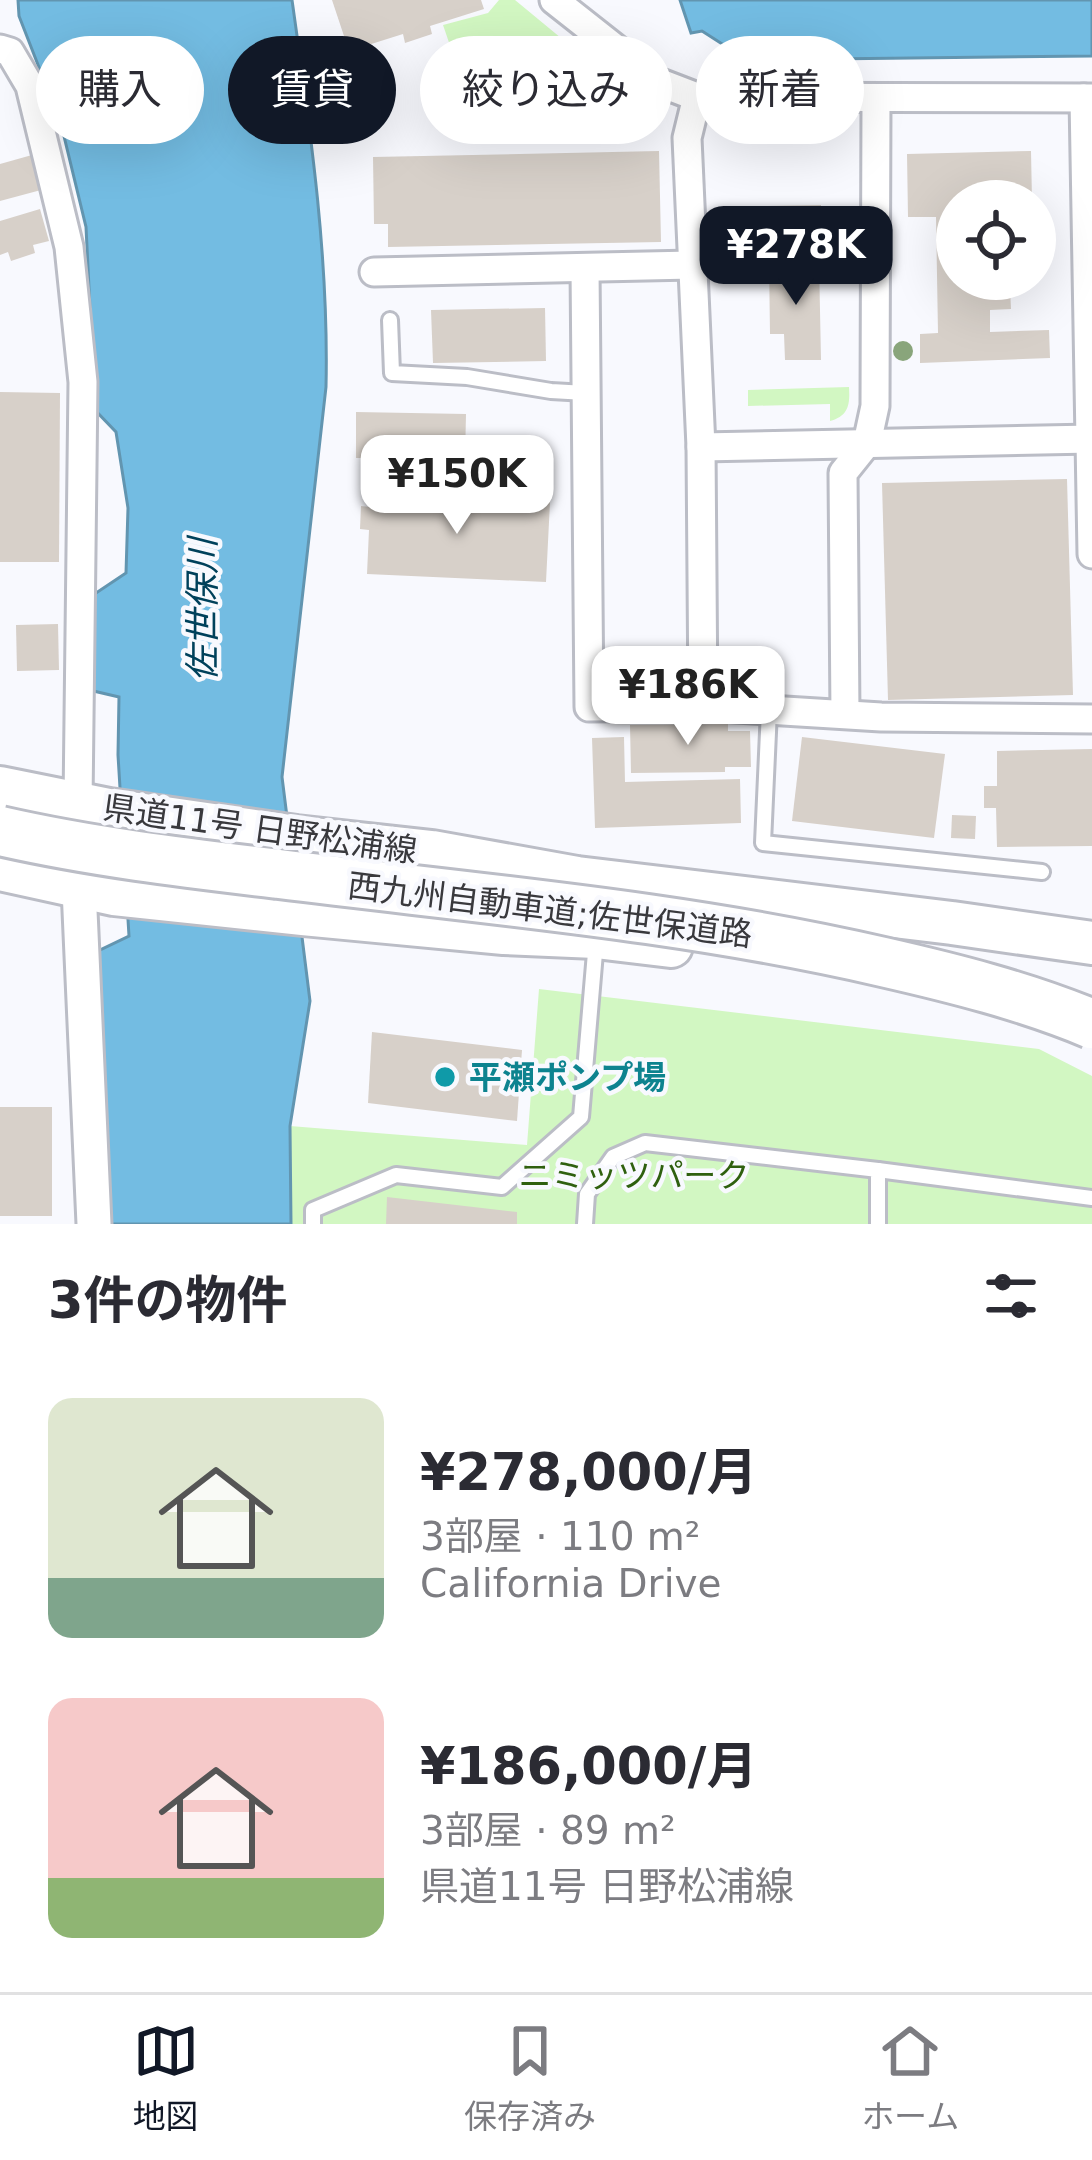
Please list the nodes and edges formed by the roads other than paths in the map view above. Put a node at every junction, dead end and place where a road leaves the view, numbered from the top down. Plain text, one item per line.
1 (554, 0) edge
2 (0, 50) edge
3 (696, 98) edge
4 (864, 98) edge
5 (876, 98) junction
6 (1088, 98) edge
7 (696, 102) edge
8 (692, 265) junction
9 (585, 269) junction
10 (374, 272) dead end
11 (390, 320) dead end
12 (586, 393) junction
13 (1091, 439) edge
14 (866, 442) junction
15 (701, 447) junction
16 (1092, 554) edge
17 (703, 706) junction
18 (769, 710) junction
19 (845, 715) junction
20 (1092, 719) edge
21 (0, 788) edge
22 (94, 806) junction
23 (0, 831) edge
24 (0, 869) edge
25 (1042, 872) dead end
26 (96, 890) junction
27 (596, 937) junction
28 (1092, 943) edge
29 (1092, 1001) edge
30 (1092, 1024) edge
31 (878, 1170) junction
32 (1092, 1198) edge
33 (94, 1224) edge
34 (313, 1224) edge
35 (585, 1224) edge
36 (878, 1224) edge

1 - 3 street
2 - 22 street
4 - 5 street
5 - 6 street
5 - 14 street
6 - 13 street
7 - 8 street
8 - 9 street
8 - 15 street
9 - 10 street
9 - 12 street
11 - 12 lane
12 - 17 street
13 - 14 street
13 - 16 street
14 - 15 street
14 - 19 street
15 - 17 street
17 - 18 street
18 - 19 street
18 - 25 lane
19 - 20 street
21 - 22 main road, 県道11号 日野松浦線
22 - 26 street
22 - 28 main road, 県道11号 日野松浦線
23 - 30 highway, 西九州自動車道;佐世保道路, bridge
24 - 26 main road
26 - 27 main road
26 - 33 street
27 - 29 main road
27 - 34 lane
31 - 32 lane
31 - 35 lane
31 - 36 lane

